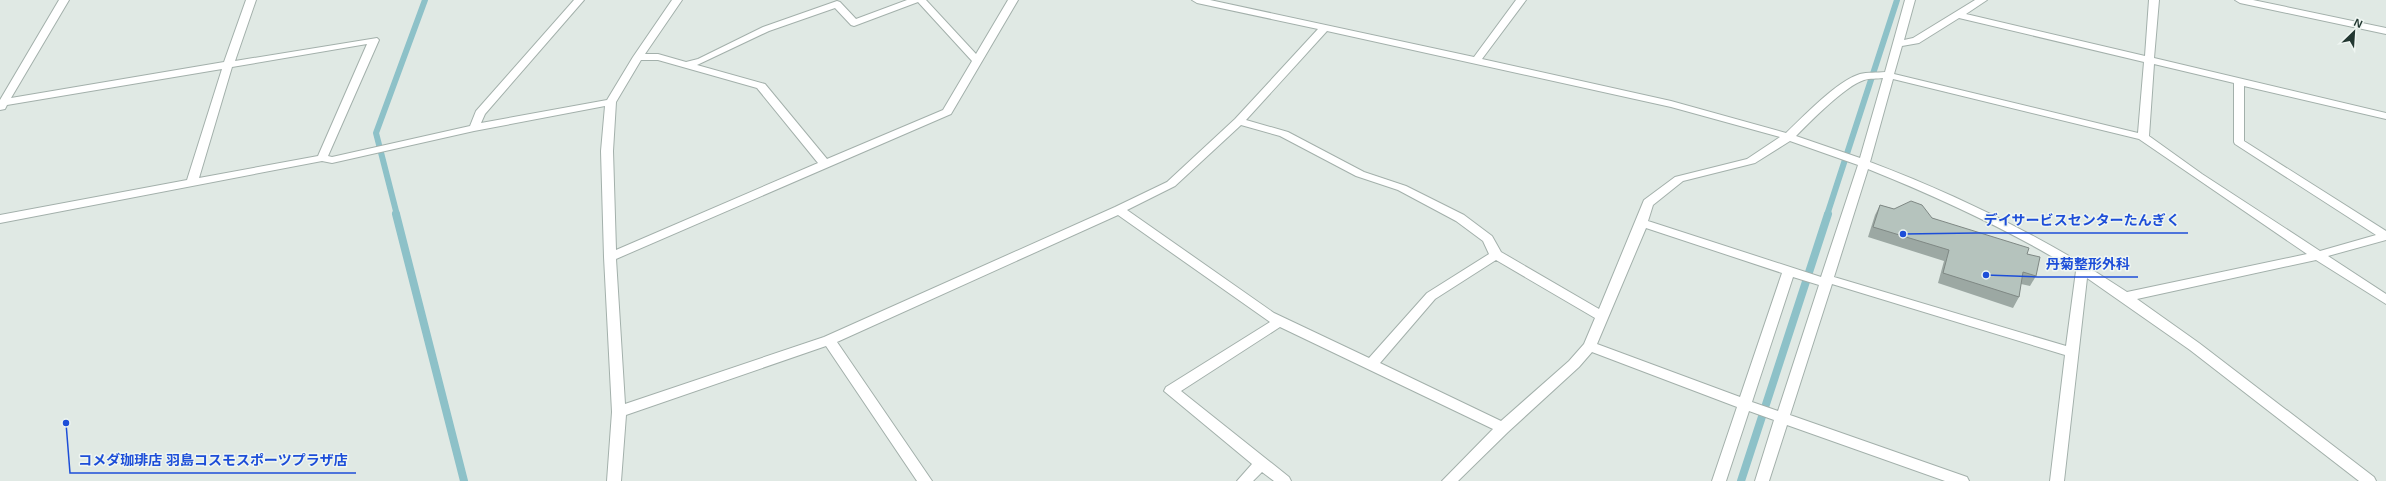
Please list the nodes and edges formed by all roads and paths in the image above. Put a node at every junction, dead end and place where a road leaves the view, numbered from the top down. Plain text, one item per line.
1 (64, 0) edge
2 (253, 0) edge
3 (579, 0) edge
4 (677, 0) edge
5 (916, 0) edge
6 (921, 0) edge
7 (1013, 0) edge
8 (1197, 0) edge
9 (1521, 0) edge
10 (1910, 0) edge
11 (1982, 0) edge
12 (2154, 0) edge
13 (2240, 0) edge
14 (1958, 15) junction
15 (1325, 28) junction
16 (2386, 31) edge
17 (1897, 44) junction
18 (638, 57) junction
19 (977, 60) junction
20 (1476, 61) junction
21 (2150, 61) junction
22 (228, 65) junction
23 (684, 65) junction
24 (1888, 75) junction
25 (2239, 82) junction
26 (3, 100) edge
27 (611, 102) junction
28 (2386, 116) edge
29 (1238, 121) junction
30 (474, 128) junction
31 (2143, 136) junction
32 (1788, 137) junction
33 (322, 158) junction
34 (825, 164) junction
35 (1864, 164) junction
36 (191, 184) junction
37 (1119, 210) junction
38 (0, 219) edge
39 (1642, 223) junction
40 (2386, 236) edge
41 (1496, 255) junction
42 (2319, 255) junction
43 (610, 257) junction
44 (2082, 269) junction
45 (1795, 273) junction
46 (1823, 280) junction
47 (2125, 297) junction
48 (2386, 300) edge
49 (1603, 317) junction
50 (1280, 321) junction
51 (829, 340) junction
52 (1590, 346) junction
53 (2072, 352) junction
54 (1372, 364) junction
55 (1763, 411) junction
56 (619, 412) junction
57 (1503, 428) junction
58 (1262, 463) junction
59 (614, 481) edge
60 (925, 481) edge
61 (1244, 481) edge
62 (1284, 481) edge
63 (1449, 481) edge
64 (1719, 481) edge
65 (1762, 481) edge
66 (1962, 481) edge
67 (2058, 481) edge
68 (2369, 481) edge

1 - 26 street
2 - 22 street
3 - 30 street
4 - 18 street
5 - 23 street
6 - 19 street
7 - 19 street
8 - 15 street
9 - 20 street
10 - 17 street
11 - 14 street
12 - 21 street
13 - 16 street
14 - 17 street
14 - 21 street
15 - 20 street
15 - 29 street
17 - 24 street
18 - 23 street
18 - 27 street
19 - 34 street
20 - 32 street
21 - 25 street
21 - 31 street
22 - 26 street
22 - 33 street
22 - 36 street
23 - 34 street
24 - 31 street
24 - 32 street
24 - 35 street
25 - 28 street
25 - 40 street
27 - 30 street
27 - 43 street
29 - 37 street
29 - 41 street
30 - 33 street
31 - 42 street
32 - 35 street
32 - 39 street
33 - 36 street
34 - 43 street
35 - 44 street
35 - 46 street
36 - 38 street
37 - 50 street
37 - 51 street
39 - 45 street
39 - 49 street
40 - 42 street
41 - 49 street
41 - 54 street
42 - 47 street
42 - 48 street
43 - 56 street
44 - 47 street
44 - 53 street
45 - 46 street
45 - 55 street
46 - 53 street
46 - 55 street
47 - 68 street
49 - 52 street
50 - 54 street
50 - 58 street
51 - 56 street
51 - 60 street
52 - 55 street
52 - 57 street
53 - 67 street
54 - 57 street
55 - 64 street
55 - 65 street
55 - 66 street
56 - 59 street
57 - 63 street
58 - 61 street
58 - 62 street

